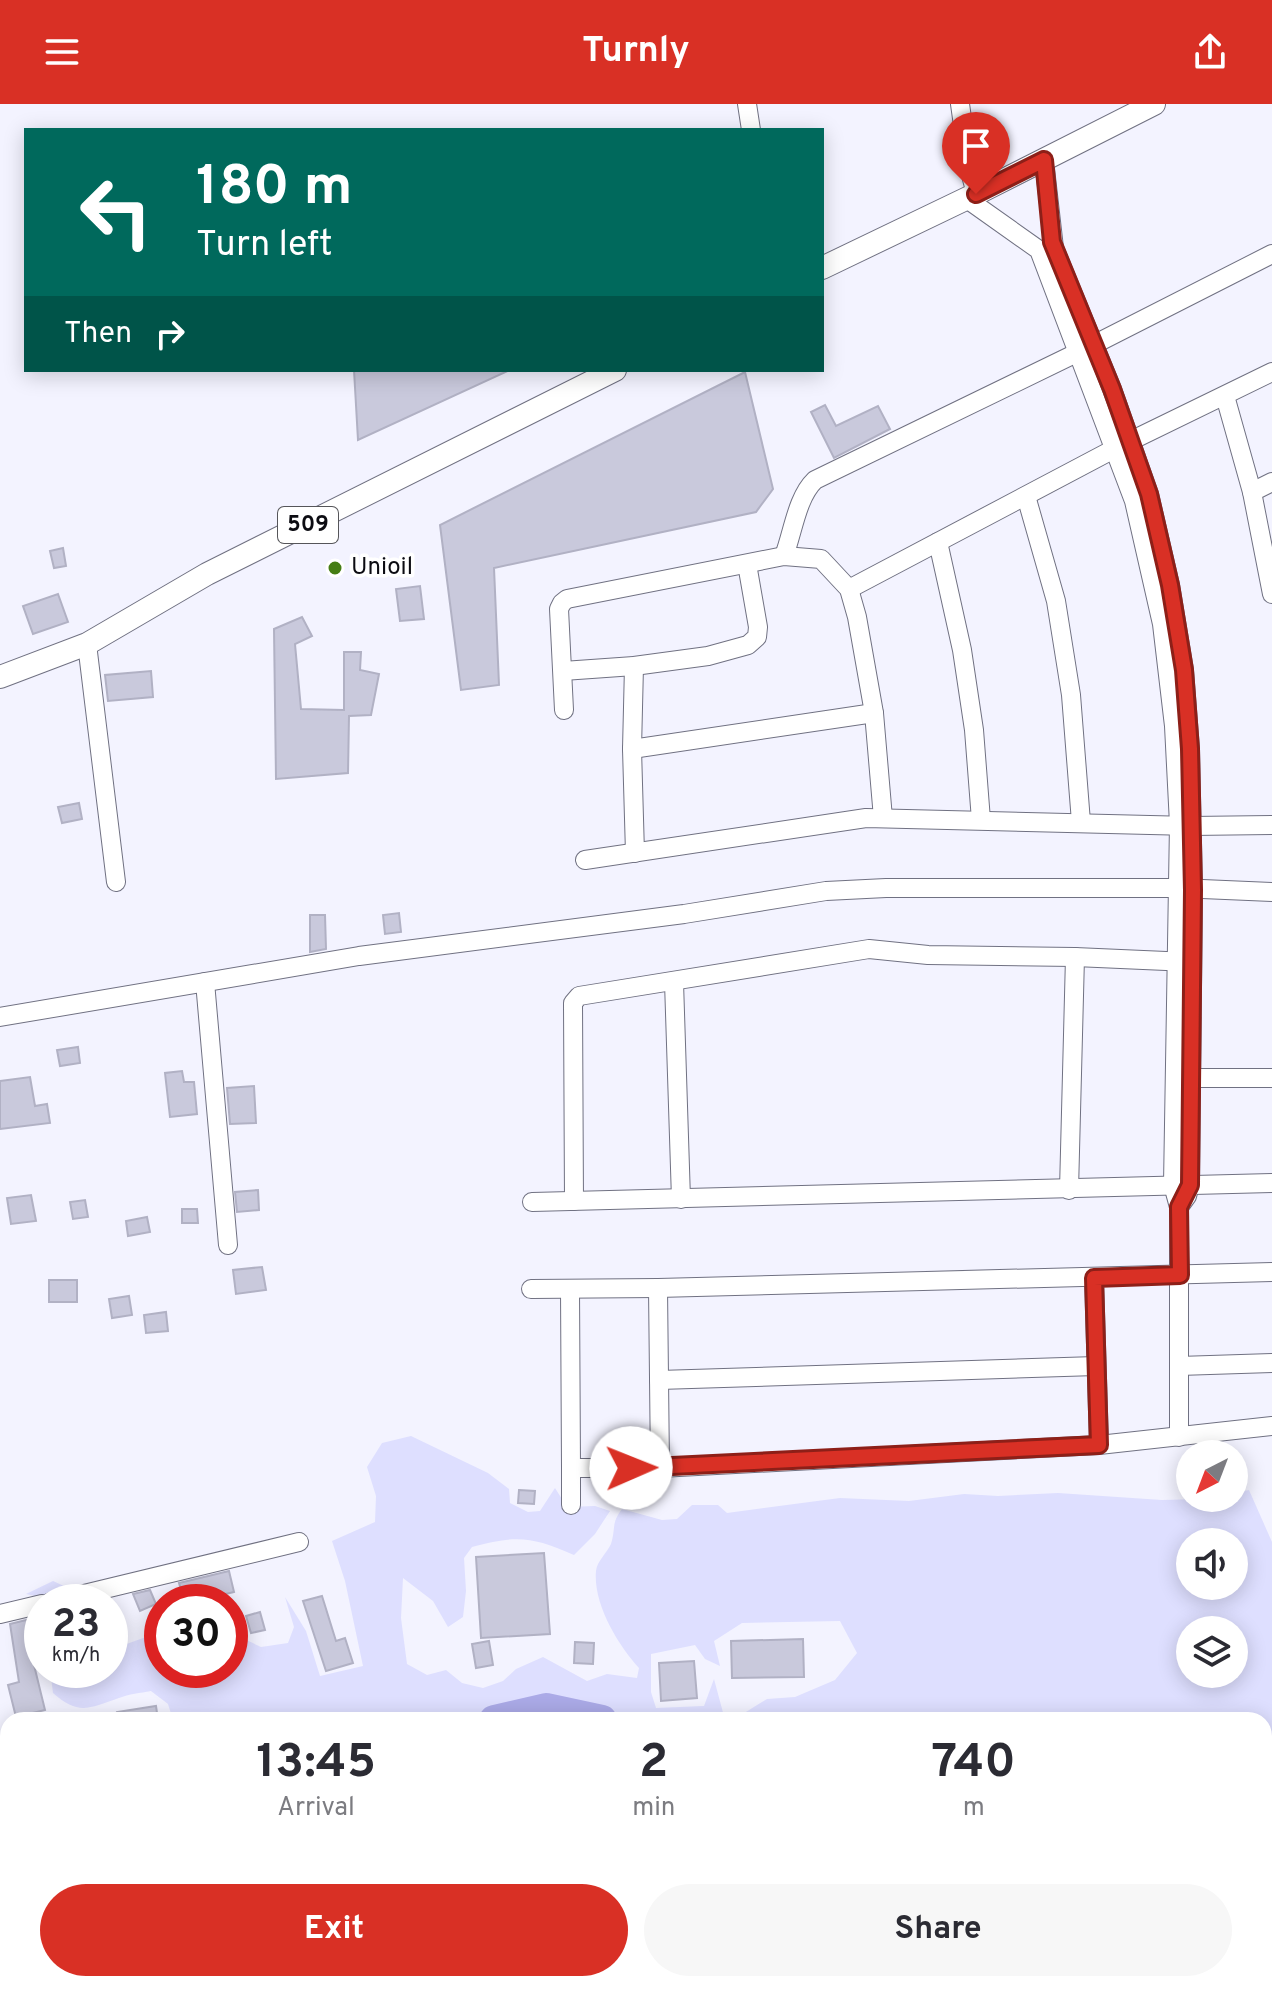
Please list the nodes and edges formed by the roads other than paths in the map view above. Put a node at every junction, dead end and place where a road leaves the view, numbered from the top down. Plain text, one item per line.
1 (747, 104) edge
2 (960, 104) edge
3 (1154, 104) edge
4 (751, 128) edge
5 (1044, 160) junction
6 (972, 197) junction
7 (1046, 246) junction
8 (1272, 254) edge
9 (824, 267) edge
10 (1085, 349) junction
11 (611, 372) edge
12 (1272, 372) edge
13 (1225, 396) junction
14 (1123, 446) junction
15 (1272, 482) edge
16 (1252, 492) junction
17 (1026, 496) junction
18 (938, 542) junction
19 (784, 556) junction
20 (747, 564) junction
21 (849, 589) junction
22 (1272, 594) edge
23 (87, 644) junction
24 (634, 666) junction
25 (563, 671) junction
26 (0, 677) edge
27 (564, 710) dead end
28 (874, 713) junction
29 (632, 749) junction
30 (883, 818) junction
31 (981, 820) junction
32 (1081, 822) junction
33 (1185, 825) junction
34 (1272, 825) edge
35 (635, 853) junction
36 (585, 860) dead end
37 (116, 882) dead end
38 (1186, 889) junction
39 (1272, 892) edge
40 (1075, 957) junction
41 (1185, 962) junction
42 (205, 982) junction
43 (674, 982) junction
44 (0, 1017) edge
45 (1192, 1078) junction
46 (1272, 1078) edge
47 (1272, 1183) edge
48 (1182, 1185) junction
49 (1069, 1190) junction
50 (681, 1199) junction
51 (574, 1201) junction
52 (532, 1202) dead end
53 (228, 1245) dead end
54 (1272, 1272) edge
55 (1180, 1275) junction
56 (1094, 1278) junction
57 (658, 1288) junction
58 (531, 1289) dead end
59 (570, 1289) junction
60 (1272, 1363) edge
61 (1096, 1366) junction
62 (1179, 1366) junction
63 (659, 1380) junction
64 (1272, 1426) edge
65 (1179, 1437) junction
66 (1099, 1445) junction
67 (571, 1468) junction
68 (660, 1468) junction
69 (571, 1505) dead end
70 (299, 1542) dead end
71 (125, 1584) edge
72 (24, 1608) edge
73 (0, 1614) edge

1 - 4 street
2 - 6 street
3 - 5 main road
5 - 6 main road
5 - 7 street
6 - 7 street
6 - 9 main road
7 - 10 street
8 - 10 street
10 - 14 street
10 - 19 street
11 - 23 main road, 509
12 - 13 street
13 - 14 street
13 - 16 street
14 - 17 street
14 - 33 street
15 - 16 street
16 - 22 street
17 - 18 street
17 - 32 street
18 - 21 street
18 - 31 street
19 - 20 street
19 - 21 street
20 - 24 street
20 - 25 street
21 - 28 street
23 - 26 main road, 509
23 - 37 street
24 - 25 street
24 - 29 street
25 - 27 street
28 - 29 street
28 - 30 street
29 - 35 street
30 - 31 street
30 - 35 street
31 - 32 street
32 - 33 street
33 - 34 street
33 - 38 street
35 - 36 street
38 - 39 street
38 - 41 street
38 - 42 street
40 - 41 street
40 - 43 street
40 - 49 street
41 - 45 street
41 - 48 street
42 - 44 street
42 - 53 street
43 - 50 street
43 - 51 street
45 - 46 street
45 - 48 street
47 - 48 street
48 - 49 street
48 - 55 street
49 - 50 street
50 - 51 street
51 - 52 street
54 - 55 street
55 - 56 street
55 - 62 street
56 - 57 street
56 - 61 street
57 - 59 street
57 - 63 street
58 - 59 street
59 - 67 street
60 - 62 street
61 - 63 street
61 - 66 street
62 - 65 street
63 - 68 street
64 - 65 street
65 - 66 street
66 - 68 street
67 - 68 street
67 - 69 street
70 - 71 street
72 - 73 street

